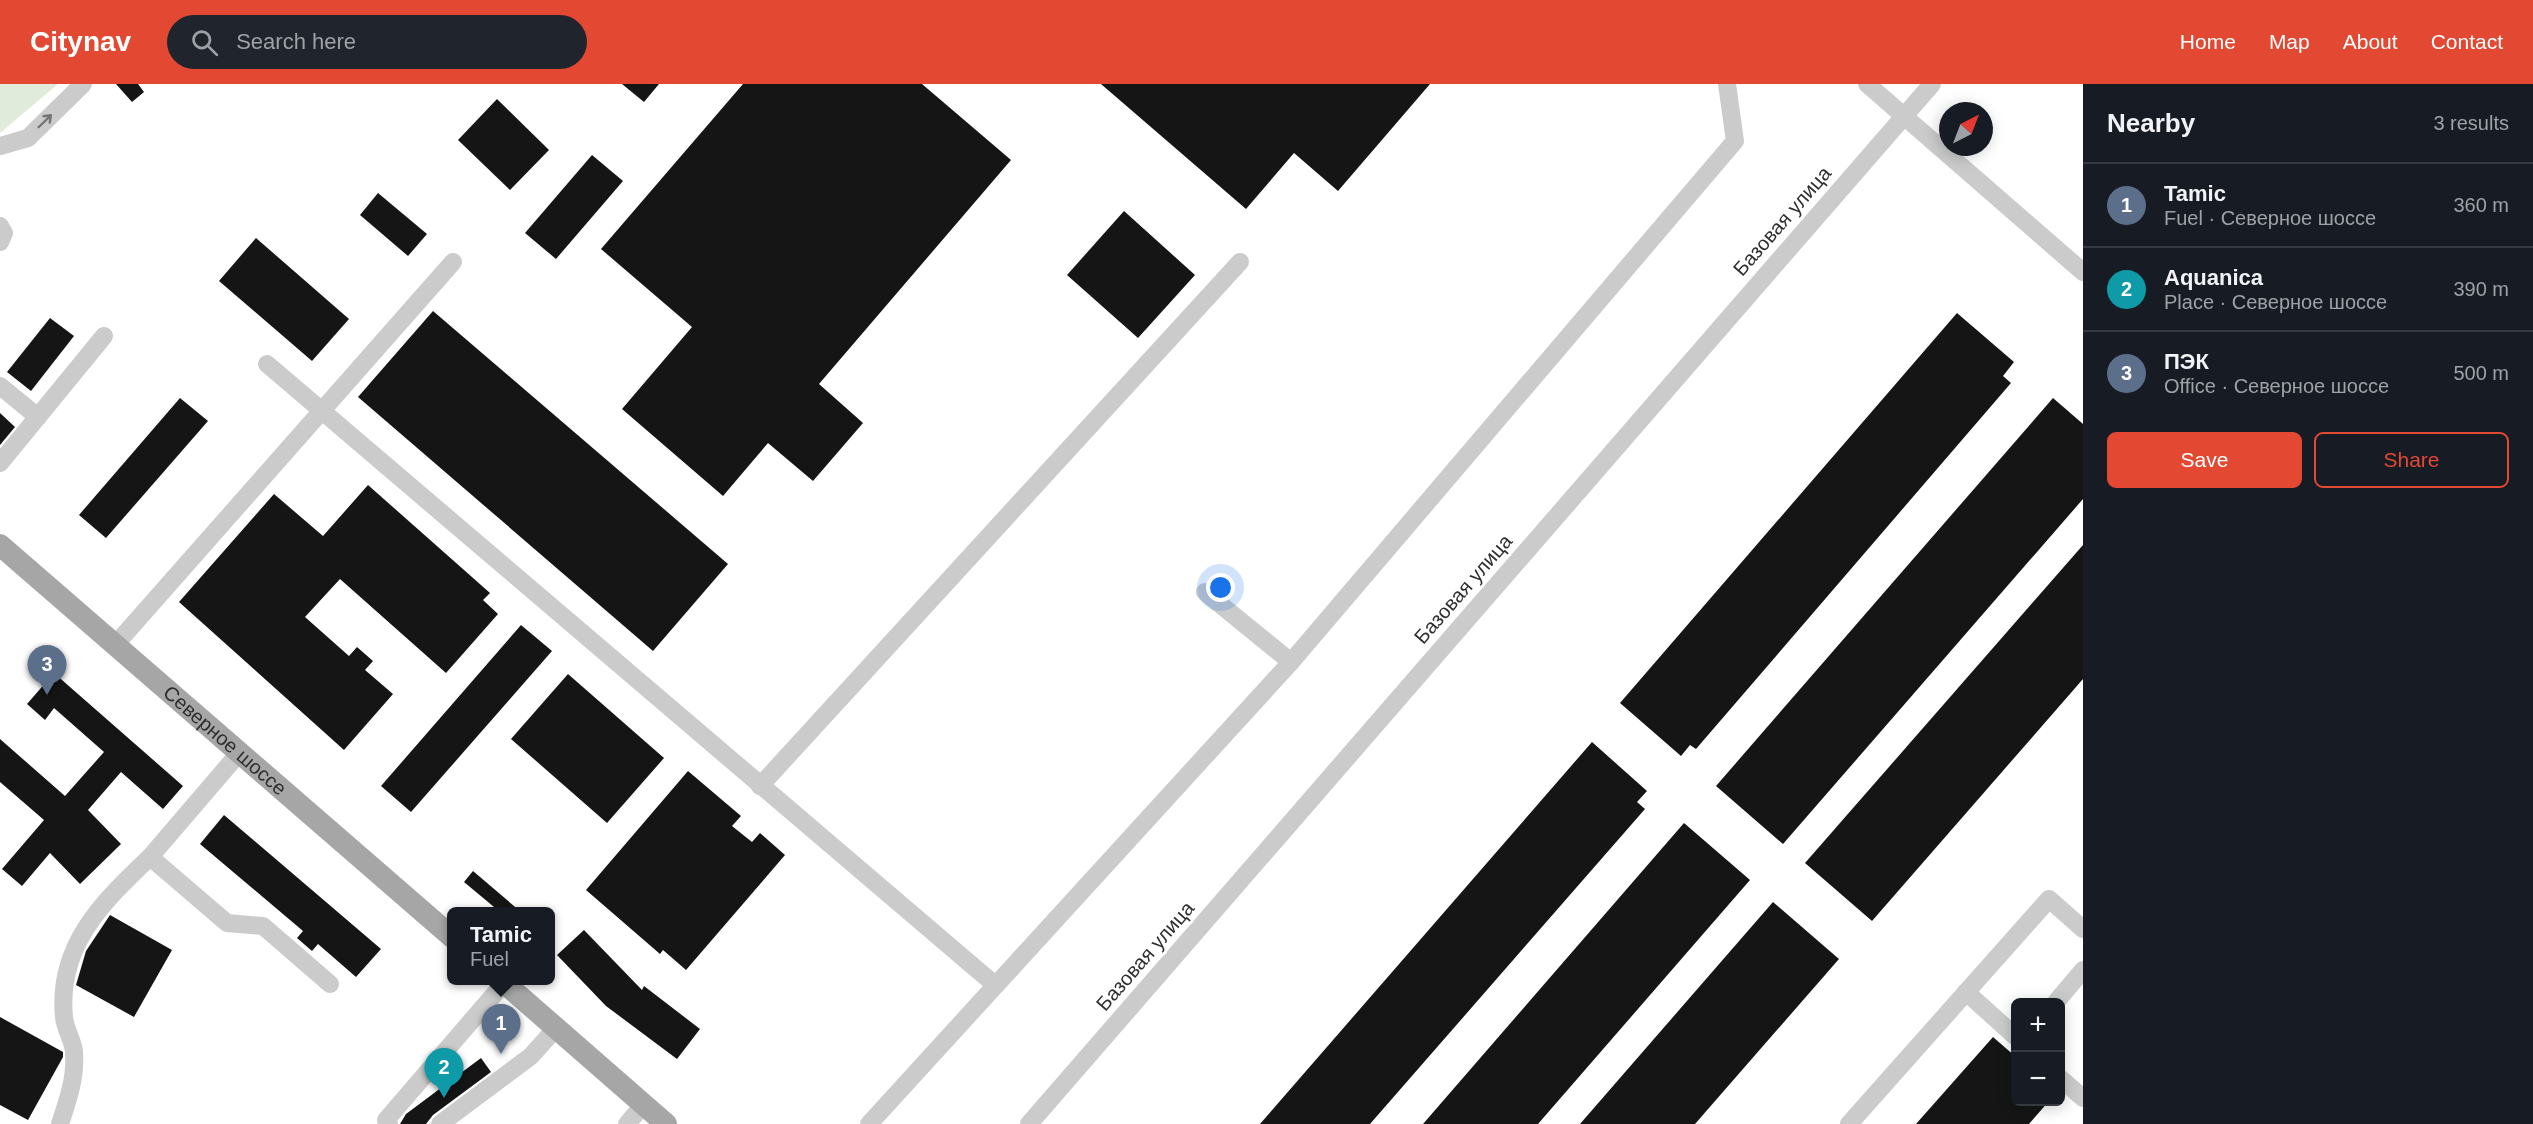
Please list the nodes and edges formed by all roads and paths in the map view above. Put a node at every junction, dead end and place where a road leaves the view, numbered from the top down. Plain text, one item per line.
1 (83, 84) edge
2 (1727, 84) edge
3 (1867, 84) edge
4 (1932, 84) edge
5 (1902, 117) junction
6 (0, 146) edge
7 (0, 226) edge
8 (0, 242) edge
9 (453, 262) dead end
10 (1240, 262) dead end
11 (2083, 272) edge
12 (104, 336) dead end
13 (267, 364) dead end
14 (0, 386) edge
15 (322, 412) junction
16 (38, 417) junction
17 (0, 463) edge
18 (0, 545) edge
19 (1205, 592) dead end
20 (116, 644) junction
21 (1292, 662) junction
22 (240, 752) junction
23 (759, 786) junction
24 (150, 857) junction
25 (2083, 929) edge
26 (447, 933) edge
27 (2083, 970) edge
28 (330, 984) dead end
29 (994, 984) junction
30 (500, 985) edge
31 (506, 985) edge
32 (1966, 992) junction
33 (2059, 998) edge
34 (556, 1028) junction
35 (2011, 1032) edge
36 (2065, 1082) edge
37 (2083, 1098) edge
38 (644, 1104) junction
39 (60, 1124) edge
40 (389, 1124) edge
41 (440, 1124) edge
42 (627, 1124) edge
43 (666, 1124) edge
44 (868, 1124) edge
45 (1029, 1124) edge
46 (1849, 1124) edge

6 -> 1 street
2 - 21 street
3 - 5 street
4 - 5 street, Базовая улица
5 - 11 street
5 - 45 street, Базовая улица
7 - 8 street
9 - 15 street
10 - 23 street
12 - 16 street
13 - 15 street
14 - 16 street
15 - 20 street
15 - 23 street
16 - 17 street
18 - 20 main road, Северное шоссе
19 - 21 street
20 - 22 main road, Северное шоссе
21 - 29 street
22 - 24 street
22 - 26 main road, Северное шоссе
23 - 29 street
24 - 28 street
24 - 39 street
25 - 32 street
27 - 33 street
29 - 44 street
30 - 40 street
31 - 34 main road
32 - 35 street
32 - 46 street
34 - 38 main road
34 - 41 street
36 - 37 street
38 - 42 street
38 - 43 main road

